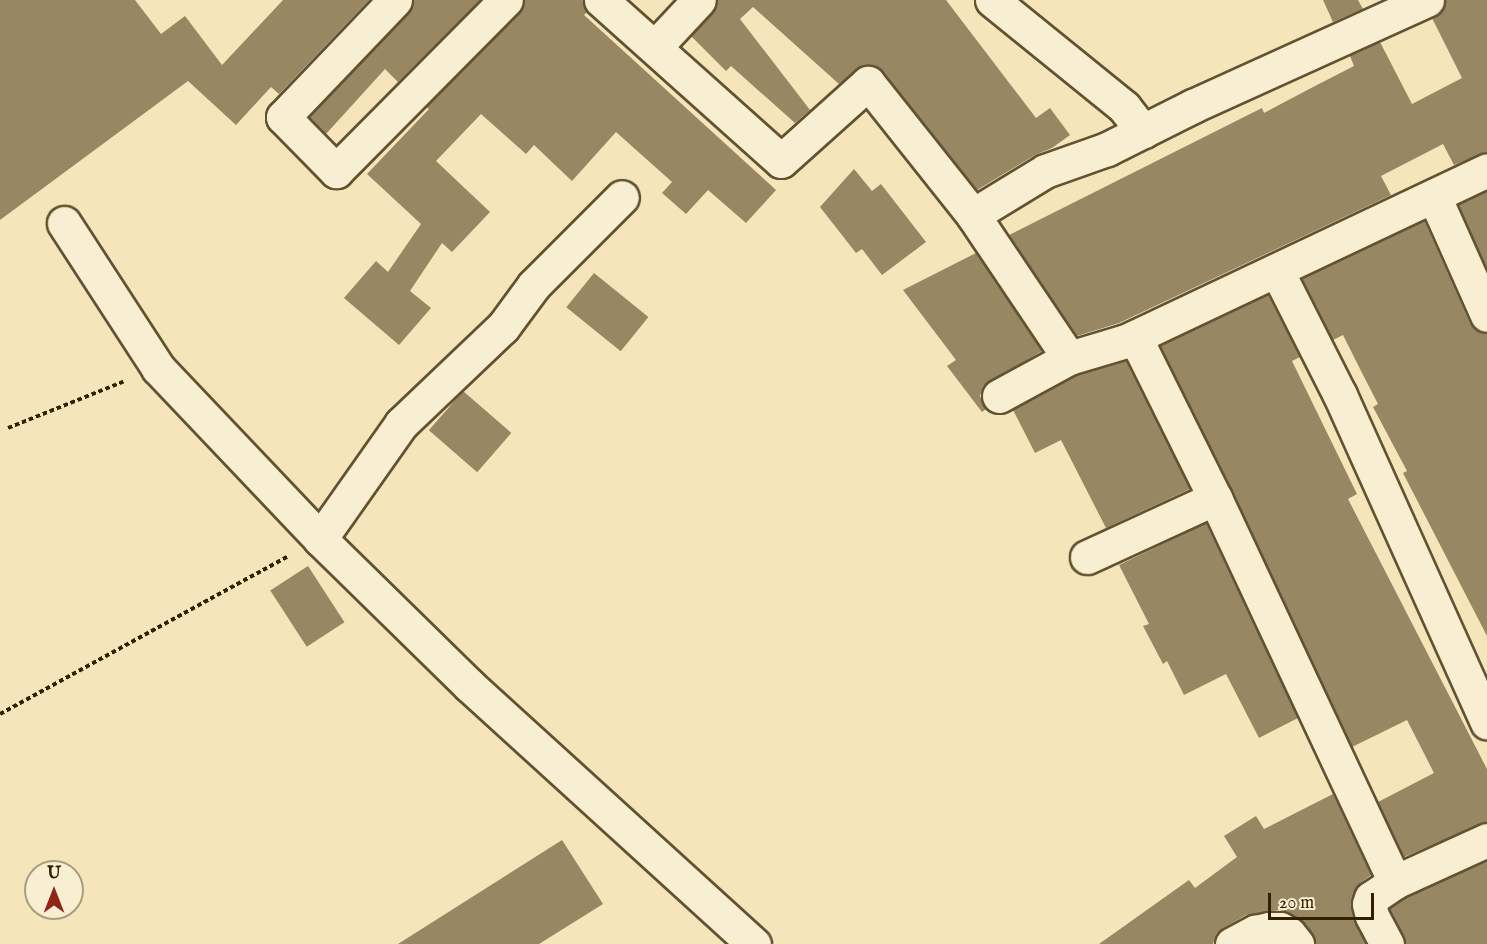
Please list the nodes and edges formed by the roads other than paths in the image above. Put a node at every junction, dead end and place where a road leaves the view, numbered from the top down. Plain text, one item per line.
1 (395, 0) edge
2 (506, 0) edge
3 (602, 0) edge
4 (699, 0) edge
5 (992, 0) edge
6 (1427, 0) edge
7 (655, 47) junction
8 (1143, 131) junction
9 (1487, 170) edge
10 (1434, 196) junction
11 (622, 197) dead end
12 (973, 215) junction
13 (64, 223) dead end
14 (1277, 271) junction
15 (1487, 315) edge
16 (1135, 337) junction
17 (1069, 358) junction
18 (999, 396) dead end
19 (1215, 498) junction
20 (320, 539) junction
21 (1087, 557) dead end
22 (1487, 722) edge
23 (1487, 840) edge
24 (1395, 882) junction
25 (754, 944) edge
26 (1232, 944) edge
27 (1297, 944) edge
28 (1387, 944) edge

1 - 2 street
3 - 7 street
4 - 7 street
5 - 8 street
6 - 8 street
7 - 12 street
8 - 12 street
9 - 10 street
10 - 14 street
10 - 15 street
11 - 20 street
12 - 17 street
13 - 20 street
14 - 16 street
14 - 22 street
16 - 17 street
16 - 19 street
17 - 18 street
19 - 21 street
19 - 24 street
20 - 25 street
23 - 24 street
24 - 28 street
26 - 27 street

